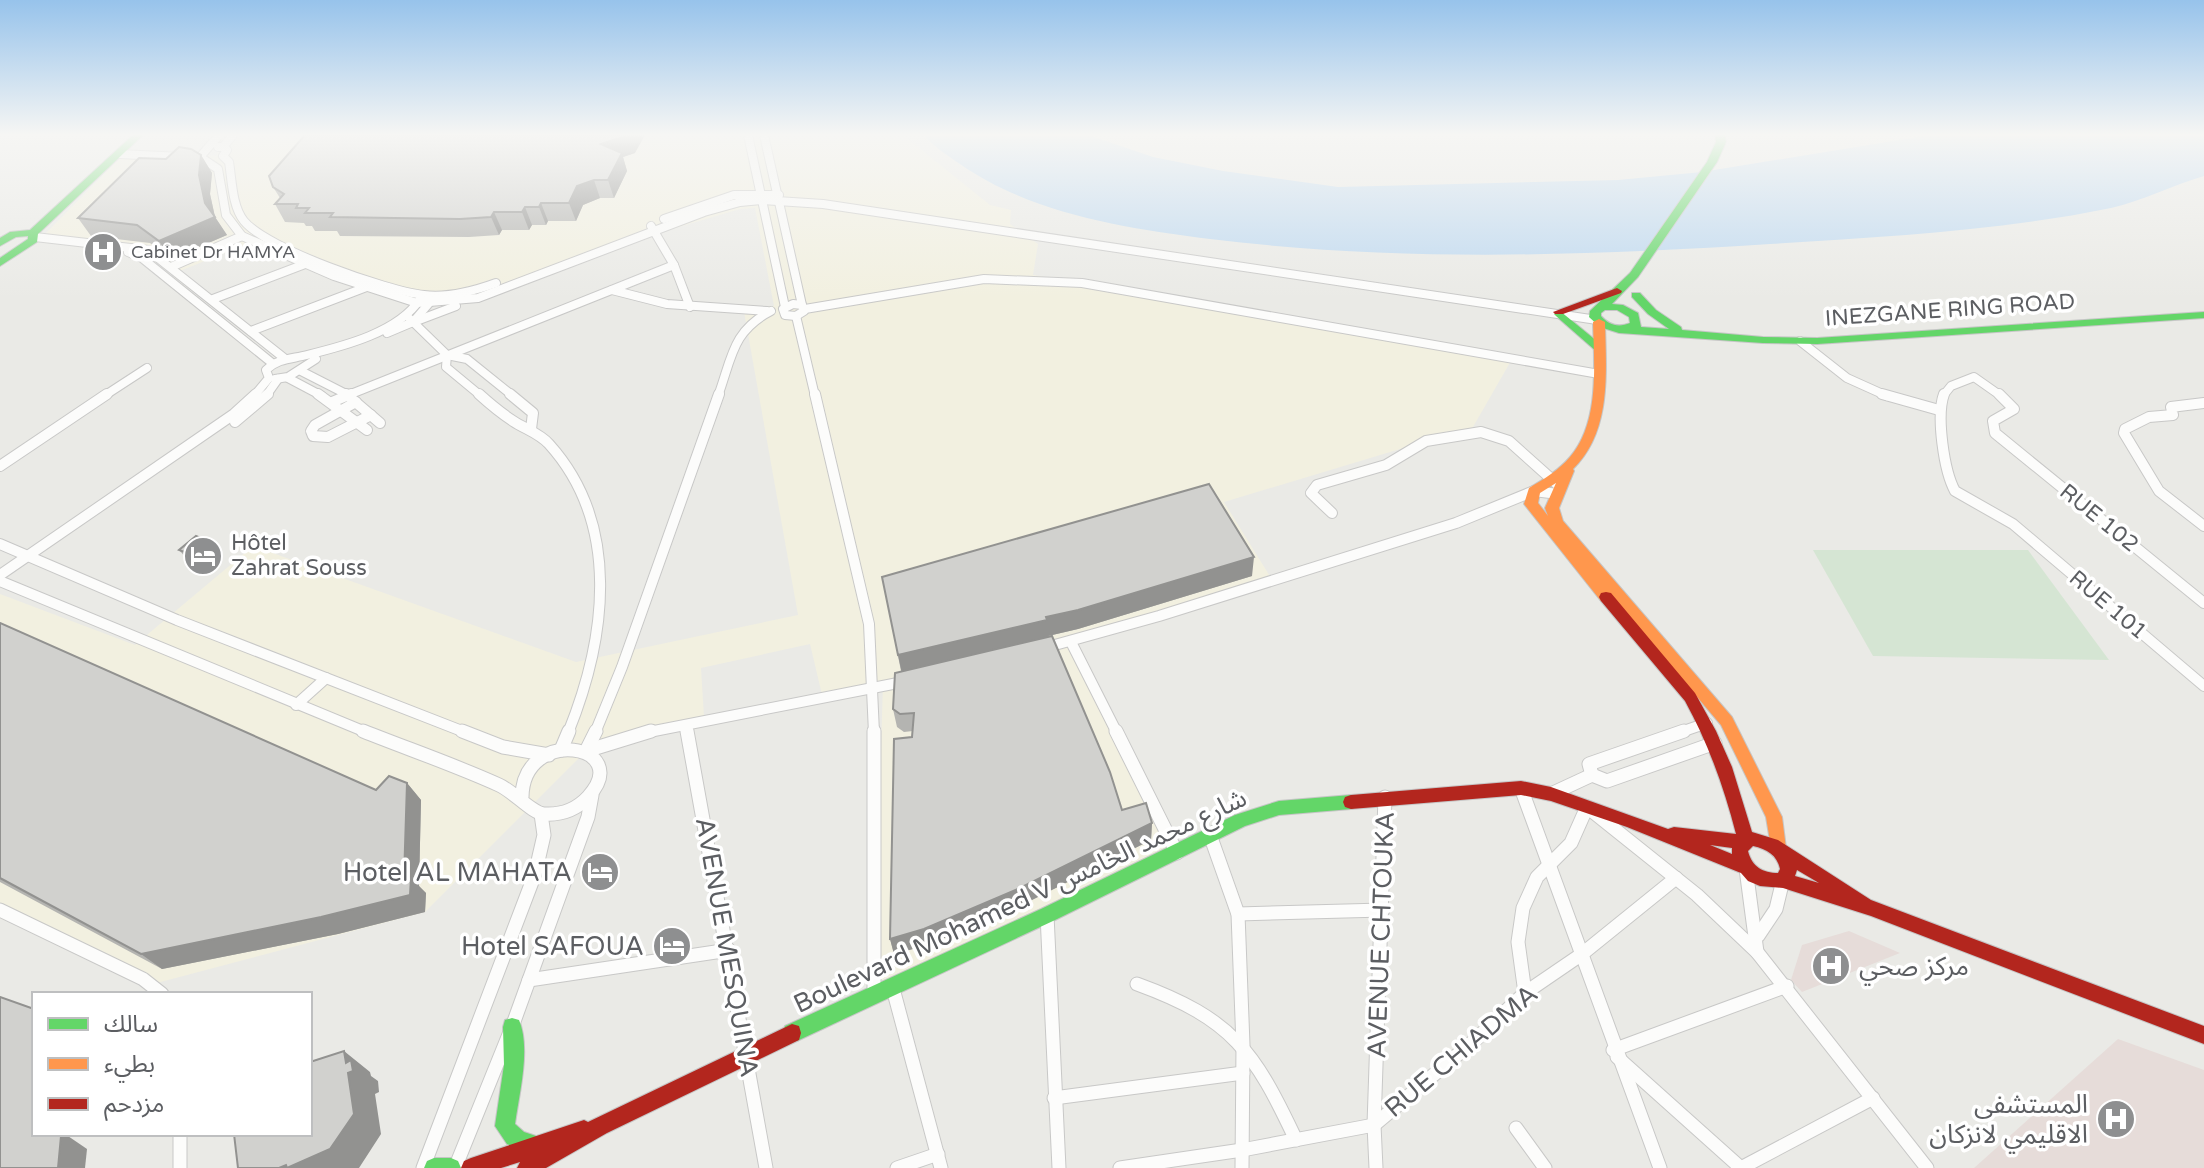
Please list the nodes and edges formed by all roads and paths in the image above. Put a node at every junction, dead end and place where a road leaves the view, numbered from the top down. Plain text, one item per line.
1 (68, 190) edge
2 (76, 190) edge
3 (222, 190) edge
4 (236, 190) edge
5 (740, 190) edge
6 (759, 190) edge
7 (775, 190) edge
8 (1693, 190) edge
9 (736, 192) junction
10 (760, 195) junction
11 (776, 197) junction
12 (652, 228) junction
13 (242, 236) junction
14 (13, 241) edge
15 (315, 259) junction
16 (0, 263) edge
17 (305, 264) junction
18 (674, 265) junction
19 (171, 267) junction
20 (1634, 275) junction
21 (378, 282) junction
22 (367, 287) junction
23 (1621, 289) junction
24 (612, 290) junction
25 (435, 295) junction
26 (1636, 295) junction
27 (478, 298) junction
28 (213, 299) junction
29 (420, 299) junction
30 (429, 304) junction
31 (690, 307) junction
32 (784, 308) junction
33 (801, 310) junction
34 (771, 311) junction
35 (1558, 313) junction
36 (1598, 315) junction
37 (2204, 315) edge
38 (410, 319) junction
39 (1631, 323) junction
40 (1677, 329) junction
41 (251, 331) junction
42 (1700, 334) junction
43 (1800, 341) junction
44 (1600, 351) junction
45 (447, 355) junction
46 (284, 358) junction
47 (272, 363) junction
48 (303, 364) junction
49 (147, 368) dead end
50 (1599, 374) junction
51 (278, 378) junction
52 (353, 399) junction
53 (332, 402) junction
54 (2204, 403) edge
55 (341, 410) junction
56 (1939, 410) junction
57 (371, 415) junction
58 (357, 422) junction
59 (380, 423) dead end
60 (531, 429) junction
61 (367, 430) dead end
62 (0, 466) edge
63 (1556, 493) junction
64 (1532, 498) junction
65 (1332, 513) dead end
66 (2204, 526) edge
67 (0, 544) edge
68 (30, 557) junction
69 (1, 579) edge
70 (2204, 603) edge
71 (1071, 642) junction
72 (1029, 651) edge
73 (326, 678) junction
74 (916, 679) edge
75 (2204, 686) edge
76 (873, 689) junction
77 (296, 705) junction
78 (1707, 723) junction
79 (686, 726) junction
80 (1715, 743) junction
81 (561, 750) junction
82 (586, 751) junction
83 (549, 755) junction
84 (1592, 775) junction
85 (1521, 788) junction
86 (1551, 794) junction
87 (592, 795) junction
88 (522, 797) junction
89 (1385, 797) junction
90 (1587, 807) junction
91 (541, 814) junction
92 (1665, 834) junction
93 (1210, 835) junction
94 (1746, 842) junction
95 (1779, 849) junction
96 (1177, 853) junction
97 (1548, 863) junction
98 (1745, 868) junction
99 (1676, 878) junction
100 (1783, 880) junction
101 (1871, 908) junction
102 (0, 910) edge
103 (1383, 910) junction
104 (1238, 914) junction
105 (1047, 915) junction
106 (1758, 936) junction
107 (729, 950) junction
108 (1757, 952) junction
109 (1582, 954) junction
110 (529, 980) junction
111 (1137, 984) dead end
112 (892, 985) junction
113 (1787, 986) junction
114 (159, 992) edge
115 (874, 993) junction
116 (1525, 993) junction
117 (512, 1027) junction
118 (2204, 1035) edge
119 (1243, 1045) junction
120 (1614, 1053) junction
121 (747, 1056) junction
122 (1243, 1073) junction
123 (1054, 1098) junction
124 (1873, 1098) junction
125 (1374, 1125) junction
126 (600, 1126) junction
127 (1516, 1128) dead end
128 (180, 1136) edge
129 (1296, 1140) junction
130 (535, 1145) junction
131 (1242, 1150) junction
132 (940, 1161) edge
133 (180, 1168) edge
134 (423, 1168) edge
135 (434, 1168) edge
136 (453, 1168) edge
137 (471, 1168) edge
138 (527, 1168) edge
139 (766, 1168) edge
140 (897, 1168) edge
141 (1059, 1168) edge
142 (1120, 1168) edge
143 (1242, 1168) edge
144 (1376, 1168) edge
145 (1545, 1168) edge
146 (1660, 1168) edge
147 (1741, 1168) edge
148 (1927, 1168) edge

1 - 14 street
2 - 14 street
3 - 13 street
4 - 15 street
5 - 9 street
6 - 10 street
7 - 11 street
8 - 20 street
9 - 10 street
9 - 12 street
10 - 11 street
10 - 12 street
10 - 32 street
11 - 33 street
11 - 35 street
12 - 18 street
12 - 25 street
12 - 27 street
13 - 17 street
13 - 19 street
14 - 16 street
14 - 19 street
14 - 47 street
15 - 17 street
15 - 21 street
17 - 22 street
17 - 28 street
18 - 24 street
18 - 31 street
19 - 28 street
20 - 23 street
20 - 26 street
21 - 22 street
21 - 29 street
22 - 29 street
22 - 41 street
23 - 35 street
23 - 36 street
24 - 31 street
24 - 45 street
25 - 29 street
25 - 30 street
26 - 39 street
26 - 40 street
27 - 30 street
27 - 38 street
28 - 41 street
29 - 30 street
29 - 38 street
30 - 38 street
31 - 34 street
32 - 33 street
32 - 34 street
33 - 50 street
33 - 76 street
34 - 82 street
35 - 36 street
35 - 44 street
36 - 39 street
36 - 39 street
36 - 44 street
37 - 43 street, INEZGANE RING ROAD
38 - 45 street
38 - 48 street
39 - 40 street, INEZGANE RING ROAD
39 - 42 street, INEZGANE RING ROAD
39 - 44 street
40 - 42 street, INEZGANE RING ROAD
41 - 46 street
42 - 43 street, INEZGANE RING ROAD
43 - 56 street
44 - 50 street
45 - 52 street
45 - 60 street
45 - 60 street
46 - 47 street
46 - 48 street
47 - 51 street
48 - 51 street
48 - 52 street
49 - 62 street
50 - 63 street
51 - 53 street
51 - 68 street
52 - 53 street
52 - 55 street
52 - 57 street
53 - 55 street
54 - 66 street
55 - 58 street
55 - 58 street
56 - 70 street, RUE 102
56 - 75 street, RUE 101
57 - 58 street
57 - 59 street
58 - 61 street
60 - 81 street
63 - 64 street
63 - 64 street
63 - 65 street
63 - 95 street
64 - 71 street
64 - 78 street
67 - 68 street
68 - 69 street
68 - 73 street
69 - 77 street
71 - 72 street
71 - 96 street
73 - 77 street
73 - 83 street
74 - 76 street
76 - 79 street
76 - 115 street
77 - 88 street
78 - 80 street
78 - 84 street
79 - 82 street
79 - 107 street, AVENUE MESQUINA
80 - 84 street
80 - 94 street
81 - 82 street
81 - 83 street
82 - 87 street
83 - 88 street
84 - 86 street
85 - 86 street, Boulevard Mohamed V شارع محمد الخامس
85 - 89 street, Boulevard Mohamed V شارع محمد الخامس
85 - 97 street
86 - 90 street, Boulevard Mohamed V شارع محمد الخامس
87 - 91 street
87 - 110 street
88 - 91 street
89 - 93 street, Boulevard Mohamed V شارع محمد الخامس
89 - 103 street, AVENUE CHTOUKA
90 - 92 street, Boulevard Mohamed V شارع محمد الخامس
90 - 97 street
90 - 99 street
91 - 134 street
92 - 94 street, Boulevard Mohamed V شارع محمد الخامس
92 - 98 street, Boulevard Mohamed V شارع محمد الخامس
93 - 96 street, Boulevard Mohamed V شارع محمد الخامس
93 - 104 street
94 - 95 street
94 - 98 street
95 - 100 street
95 - 101 street
96 - 105 street, Boulevard Mohamed V شارع محمد الخامس
97 - 109 street
97 - 116 street
98 - 100 street
98 - 106 street
99 - 108 street
99 - 109 street, RUE CHIADMA
100 - 101 street
100 - 106 street
101 - 118 street
102 - 114 street
103 - 104 street
103 - 125 street, AVENUE CHTOUKA
104 - 119 street
105 - 112 street, Boulevard Mohamed V شارع محمد الخامس
105 - 123 street
106 - 108 street
107 - 110 street
107 - 121 street, AVENUE MESQUINA
108 - 113 street
109 - 116 street, RUE CHIADMA
109 - 120 street
110 - 117 street
111 - 119 street
112 - 115 street, Boulevard Mohamed V شارع محمد الخامس
112 - 132 street
113 - 120 street
113 - 124 street
115 - 121 street, Boulevard Mohamed V شارع محمد الخامس
116 - 125 street, RUE CHIADMA
117 - 130 street
117 - 136 street
119 - 122 street
119 - 129 street
120 - 146 street
120 - 147 street
121 - 126 street, Boulevard Mohamed V شارع محمد الخامس
121 - 139 street, AVENUE MESQUINA
122 - 123 street
122 - 131 street
123 - 141 street
124 - 147 street
124 - 148 street
125 - 129 street, RUE CHIADMA
125 - 144 street, AVENUE CHTOUKA
126 - 130 street, Boulevard Mohamed V شارع محمد الخامس
126 - 138 street, Boulevard Mohamed V شارع محمد الخامس
127 - 145 street
128 - 133 street
129 - 131 street, RUE CHIADMA
130 - 137 street, Boulevard Mohamed V شارع محمد الخامس
131 - 142 street, RUE CHIADMA
131 - 143 street
132 - 140 street
135 - 136 street

